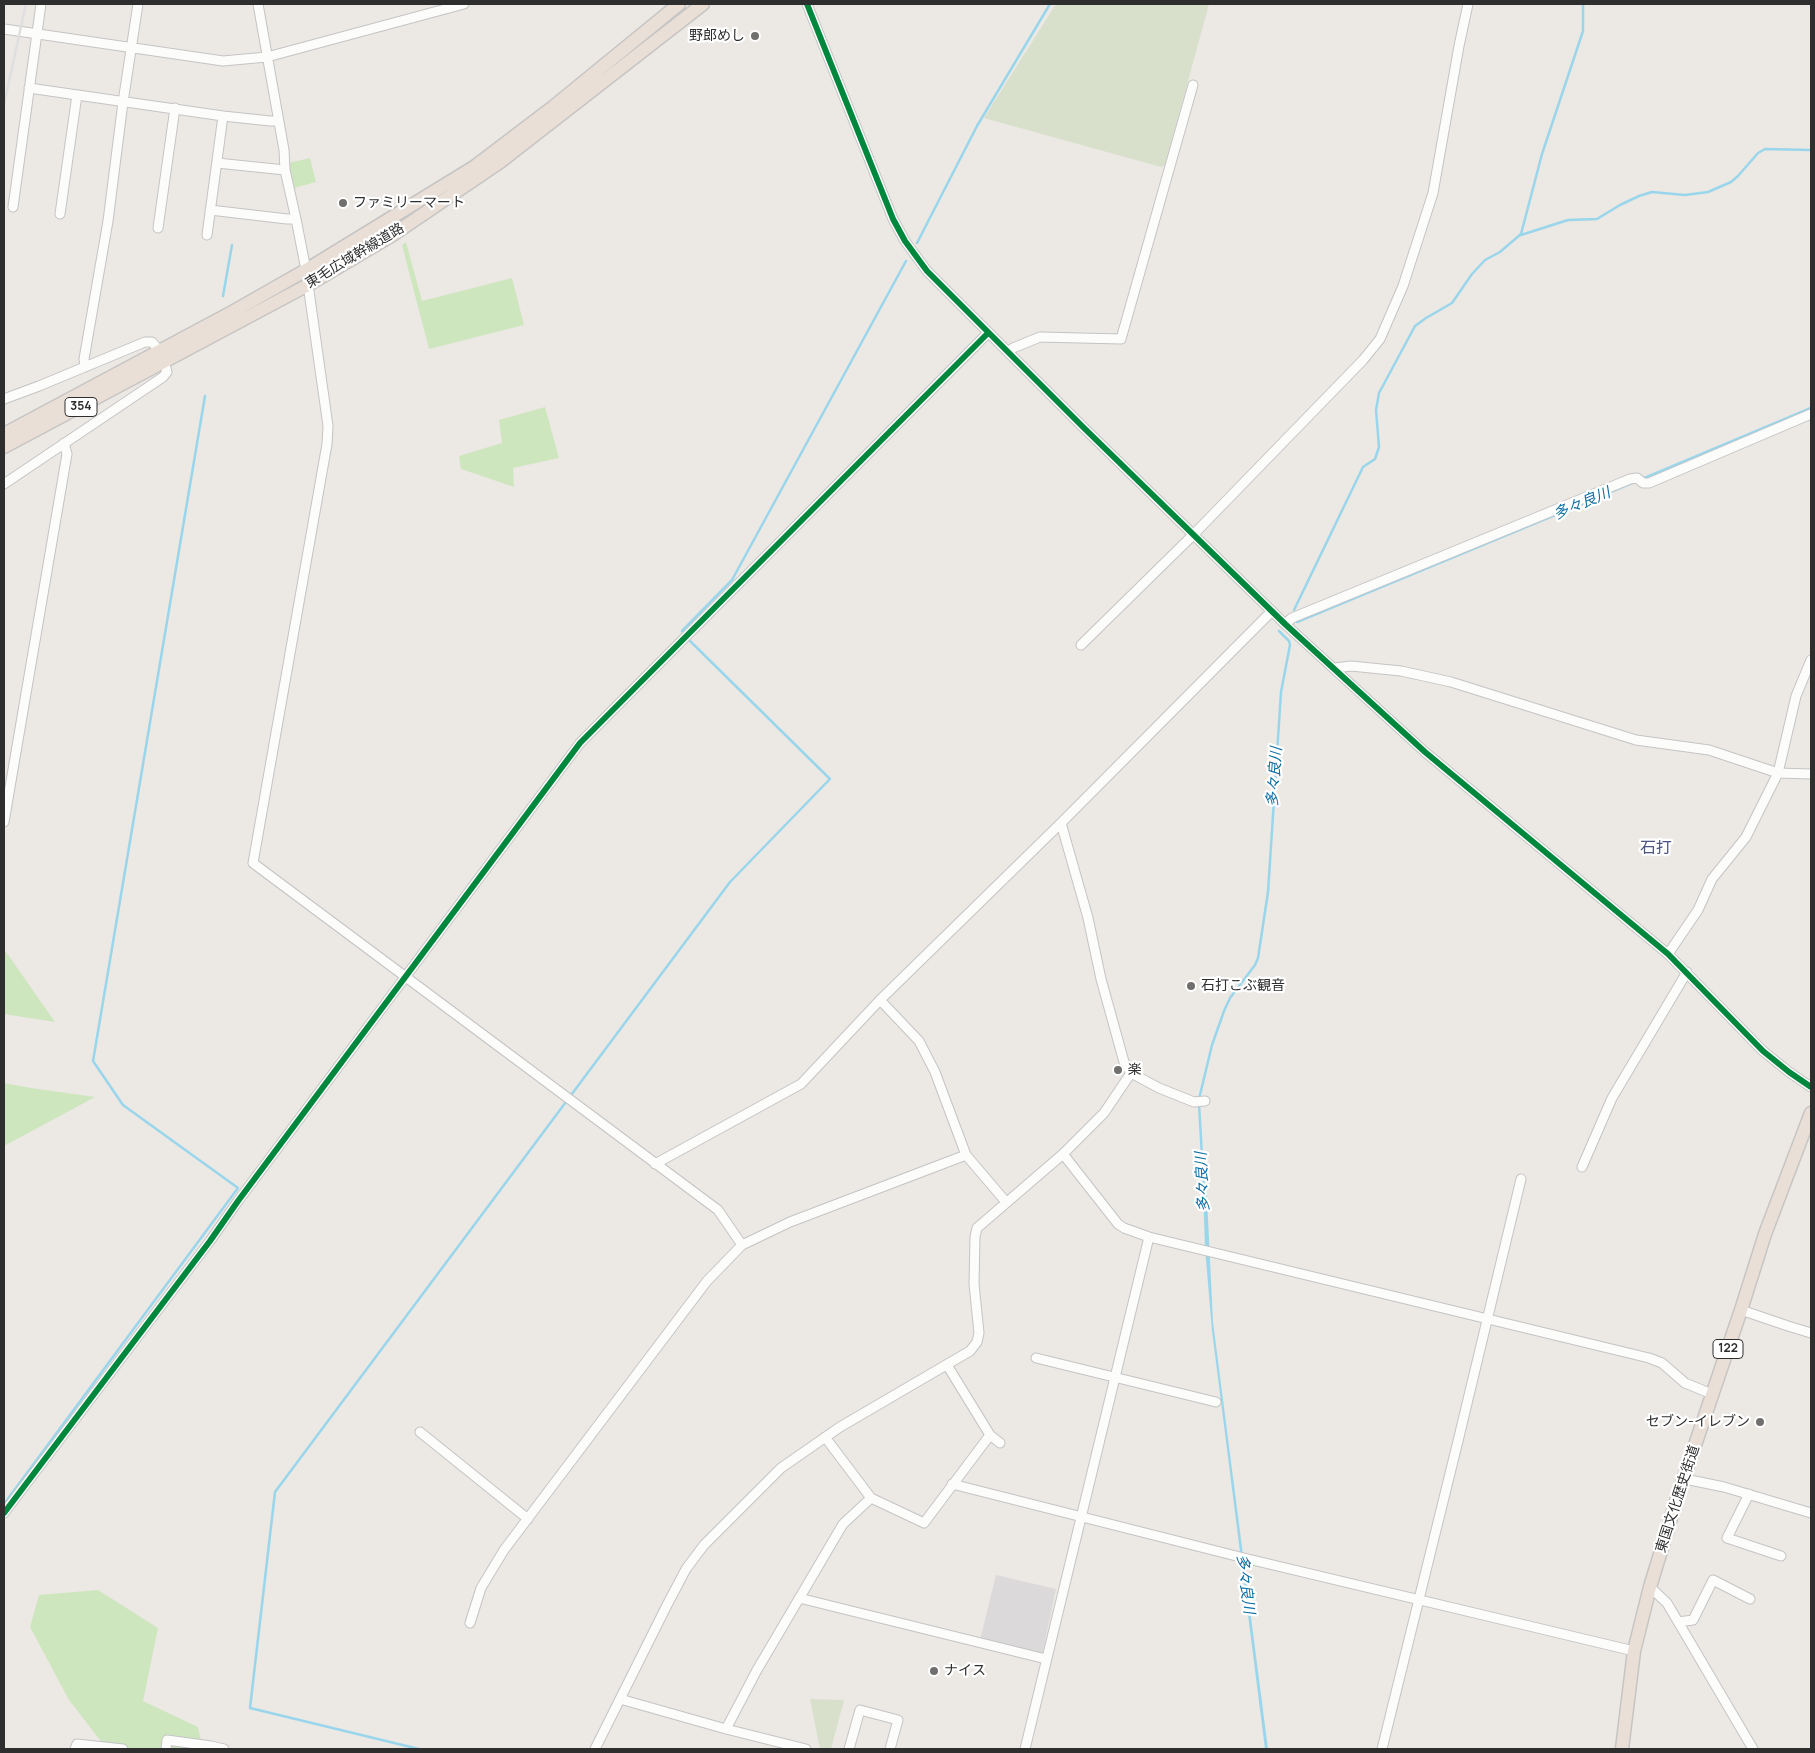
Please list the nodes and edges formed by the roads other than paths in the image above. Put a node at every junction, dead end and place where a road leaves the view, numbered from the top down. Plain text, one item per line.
1 (40, 4) edge
2 (138, 4) edge
3 (258, 4) edge
4 (464, 4) edge
5 (680, 4) edge
6 (703, 4) edge
7 (807, 4) edge
8 (1468, 4) edge
9 (4, 29) edge
10 (37, 34) junction
11 (132, 48) junction
12 (267, 56) junction
13 (1192, 85) dead end
14 (29, 88) junction
15 (77, 95) junction
16 (123, 102) junction
17 (175, 108) junction
18 (224, 116) junction
19 (278, 121) junction
20 (217, 163) junction
21 (285, 170) junction
22 (13, 207) dead end
23 (210, 210) junction
24 (60, 214) dead end
25 (296, 219) junction
26 (158, 228) dead end
27 (207, 235) dead end
28 (306, 270) junction
29 (308, 285) junction
30 (988, 333) junction
31 (1008, 352) junction
32 (162, 355) junction
33 (84, 367) junction
34 (4, 399) edge
35 (1811, 414) edge
36 (4, 434) edge
37 (64, 443) junction
38 (4, 447) edge
39 (4, 484) edge
40 (1193, 534) junction
41 (1272, 612) junction
42 (1285, 624) junction
43 (1081, 645) dead end
44 (1811, 660) edge
45 (1335, 668) junction
46 (1778, 773) junction
47 (1811, 774) edge
48 (4, 822) edge
49 (1061, 823) junction
50 (1668, 954) junction
51 (1687, 972) junction
52 (405, 977) junction
53 (880, 1000) junction
54 (1131, 1073) junction
55 (1811, 1087) edge
56 (1204, 1101) dead end
57 (1811, 1113) edge
58 (1063, 1154) junction
59 (966, 1155) junction
60 (656, 1164) junction
61 (1582, 1167) dead end
62 (1521, 1178) dead end
63 (1006, 1202) junction
64 (1150, 1237) junction
65 (742, 1245) junction
66 (1741, 1310) junction
67 (1488, 1319) junction
68 (1811, 1333) edge
69 (1036, 1358) dead end
70 (947, 1365) junction
71 (1116, 1376) junction
72 (1712, 1394) junction
73 (1216, 1402) dead end
74 (420, 1432) dead end
75 (990, 1435) junction
76 (825, 1437) junction
77 (1000, 1443) dead end
78 (1684, 1479) junction
79 (952, 1484) junction
80 (1749, 1494) junction
81 (871, 1498) junction
82 (1811, 1512) edge
83 (4, 1513) edge
84 (1081, 1516) junction
85 (528, 1518) junction
86 (1781, 1556) dead end
87 (1650, 1587) junction
88 (799, 1598) junction
89 (1418, 1598) junction
90 (1750, 1599) dead end
91 (1678, 1622) junction
92 (470, 1623) dead end
93 (1634, 1651) junction
94 (1046, 1660) junction
95 (620, 1699) junction
96 (726, 1729) junction
97 (75, 1749) edge
98 (123, 1749) edge
99 (166, 1749) edge
100 (224, 1749) edge
101 (595, 1749) edge
102 (806, 1749) edge
103 (849, 1749) edge
104 (890, 1749) edge
105 (1025, 1749) edge
106 (1382, 1749) edge
107 (1622, 1749) edge
108 (1753, 1749) edge

1 - 10 street
2 - 11 street
3 - 12 street
4 - 12 street
5 - 28 highway, 東毛広域幹線道路 / 354
6 - 29 highway, 東毛広域幹線道路 / 354
7 - 30 street
8 - 40 street
9 - 10 street
10 - 11 street
10 - 14 street
11 - 12 street
11 - 16 street
12 - 19 street
13 - 31 street
14 - 15 street
14 - 22 street
15 - 16 street
15 - 24 street
16 - 17 street
16 - 33 street
17 - 18 street
17 - 26 street
18 - 19 street
18 - 20 street
19 - 21 street
20 - 21 street
20 - 23 street
21 - 25 street
23 - 25 street
23 - 27 street
25 - 28 street
28 - 29 street
28 - 32 highway, 東毛広域幹線道路 / 354
29 - 32 highway, 東毛広域幹線道路 / 354
29 - 52 street
30 - 31 street
30 - 52 street
31 - 40 street
32 - 33 street
32 - 36 highway, 東毛広域幹線道路 / 354
32 - 37 street
32 - 38 highway, 東毛広域幹線道路 / 354
33 - 34 street
35 - 42 street
37 - 39 street
37 - 48 street
40 - 41 street
40 - 43 street
41 - 42 street
41 - 49 street
42 - 45 street
44 - 46 street
45 - 46 street
45 - 50 street
46 - 47 street
46 - 50 street
49 - 53 street
49 - 54 street
50 - 51 street
51 - 55 street
51 - 61 street
52 - 60 street
52 - 83 street
53 - 59 street
53 - 60 street
54 - 56 street
54 - 58 street
57 - 66 highway, 東国文化歴史街道 / 122
58 - 63 street
58 - 64 street
59 - 63 street
59 - 65 street
60 - 65 street
62 - 67 street
63 - 70 street
64 - 67 street
64 - 71 street
65 - 85 street
66 - 68 street
66 - 72 highway, 東国文化歴史街道 / 122
67 - 72 street
67 - 89 street
69 - 71 street
70 - 75 street
70 - 76 street
71 - 73 street
71 - 84 street
72 - 78 highway, 東国文化歴史街道 / 122
74 - 85 street
75 - 77 street
75 - 79 street
76 - 81 street
76 - 95 street
78 - 80 street
78 - 87 highway, 東国文化歴史街道 / 122
79 - 81 street
79 - 84 street
80 - 82 street
80 - 86 street
81 - 88 street
84 - 89 street
84 - 94 street
85 - 92 street
87 - 91 street
87 - 93 highway, 東国文化歴史街道 / 122
88 - 94 street
88 - 96 street
89 - 93 street
89 - 106 street
90 - 91 street
91 - 108 street
93 - 107 highway, 東国文化歴史街道 / 122
94 - 105 street
95 - 96 street
95 - 101 street
96 - 102 street
97 - 98 street
99 - 100 street
103 - 104 street

